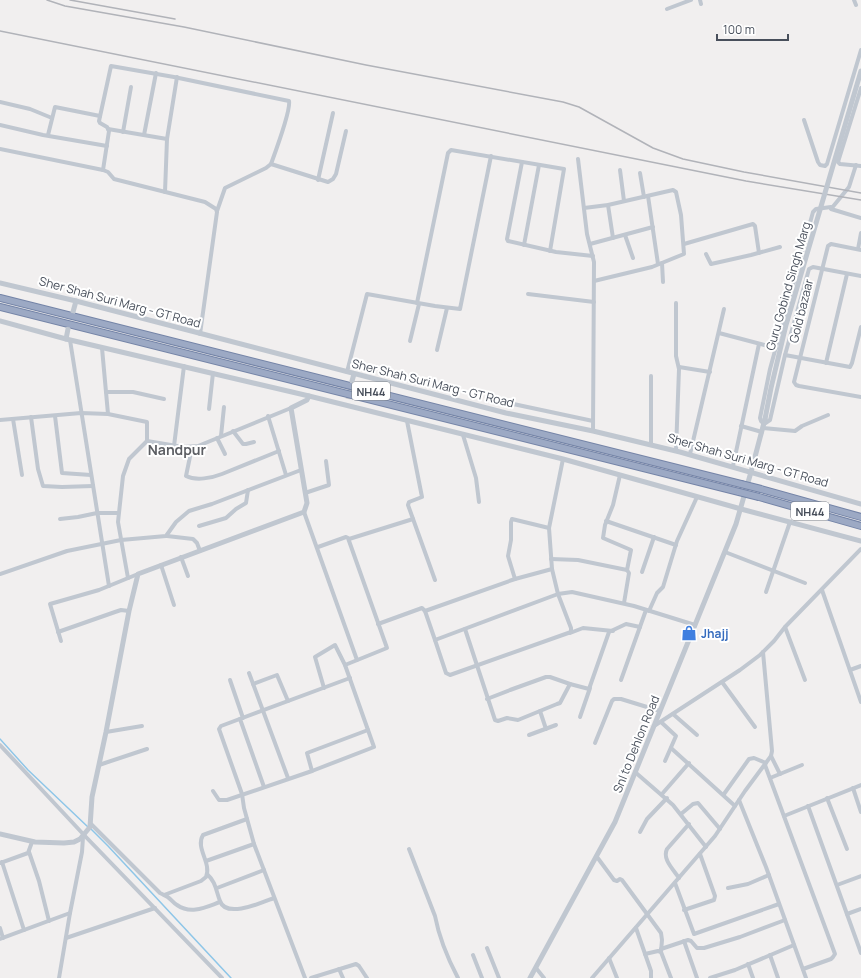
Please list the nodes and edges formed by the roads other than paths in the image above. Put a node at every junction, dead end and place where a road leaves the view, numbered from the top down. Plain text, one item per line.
1 (691, 0) edge
2 (854, 0) edge
3 (856, 5) dead end
4 (667, 9) dead end
5 (861, 50) edge
6 (861, 71) edge
7 (156, 73) junction
8 (178, 77) junction
9 (131, 87) dead end
10 (861, 88) edge
11 (0, 102) edge
12 (333, 113) dead end
13 (100, 116) junction
14 (52, 118) junction
15 (804, 120) dead end
16 (0, 125) edge
17 (108, 129) junction
18 (346, 131) dead end
19 (123, 132) junction
20 (48, 135) junction
21 (144, 135) junction
22 (167, 139) junction
23 (107, 146) junction
24 (0, 149) edge
25 (491, 156) junction
26 (578, 159) dead end
27 (522, 162) junction
28 (271, 164) junction
29 (539, 165) junction
30 (859, 166) edge
31 (103, 170) junction
32 (620, 170) dead end
33 (640, 173) dead end
34 (318, 180) junction
35 (165, 192) junction
36 (646, 196) junction
37 (624, 201) junction
38 (608, 205) junction
39 (831, 207) junction
40 (584, 208) junction
41 (217, 211) junction
42 (861, 218) edge
43 (653, 227) junction
44 (861, 233) edge
45 (625, 235) junction
46 (613, 238) junction
47 (590, 244) junction
48 (684, 244) junction
49 (524, 245) junction
50 (780, 247) dead end
51 (859, 250) edge
52 (550, 251) junction
53 (760, 253) junction
54 (706, 254) dead end
55 (593, 256) junction
56 (633, 258) dead end
57 (660, 264) junction
58 (822, 269) junction
59 (847, 274) junction
60 (861, 276) edge
61 (594, 281) junction
62 (663, 282) dead end
63 (0, 283) edge
64 (528, 294) dead end
65 (0, 298) edge
66 (76, 301) junction
67 (594, 302) junction
68 (418, 303) junction
69 (676, 304) dead end
70 (0, 307) edge
71 (447, 308) junction
72 (724, 309) dead end
73 (73, 312) dead end
74 (0, 321) edge
75 (861, 327) edge
76 (68, 329) dead end
77 (719, 333) junction
78 (200, 334) junction
79 (68, 339) junction
80 (410, 341) dead end
81 (759, 344) junction
82 (102, 348) junction
83 (776, 348) junction
84 (437, 350) dead end
85 (785, 355) junction
86 (800, 359) junction
87 (826, 363) junction
88 (184, 366) junction
89 (679, 367) junction
90 (348, 372) junction
91 (710, 372) junction
92 (213, 373) junction
93 (354, 374) junction
94 (651, 376) dead end
95 (352, 381) tunnel mouth
96 (106, 392) junction
97 (310, 396) junction
98 (861, 397) edge
99 (164, 398) dead end
100 (348, 399) tunnel mouth
101 (504, 402) dead end
102 (346, 405) junction
103 (224, 407) dead end
104 (290, 408) junction
105 (209, 409) dead end
106 (81, 413) junction
107 (108, 414) junction
108 (828, 415) dead end
109 (55, 416) junction
110 (268, 416) junction
111 (31, 417) junction
112 (13, 419) junction
113 (0, 420) edge
114 (407, 421) junction
115 (594, 421) junction
116 (741, 426) junction
117 (763, 426) junction
118 (233, 431) junction
119 (593, 431) junction
120 (463, 434) junction
121 (219, 437) junction
122 (147, 441) junction
123 (254, 442) dead end
124 (651, 444) junction
125 (174, 446) junction
126 (192, 447) junction
127 (676, 450) junction
128 (280, 451) junction
129 (225, 454) dead end
130 (690, 454) junction
131 (562, 459) junction
132 (326, 461) dead end
133 (733, 466) junction
134 (301, 470) junction
135 (751, 472) junction
136 (22, 475) dead end
137 (91, 475) junction
138 (286, 475) junction
139 (620, 475) junction
140 (93, 486) junction
141 (248, 490) junction
142 (305, 493) junction
143 (696, 497) junction
144 (479, 502) dead end
145 (861, 504) edge
146 (741, 509) junction
147 (304, 512) junction
148 (97, 513) junction
149 (118, 513) junction
150 (861, 517) edge
151 (60, 519) dead end
152 (413, 519) junction
153 (606, 521) junction
154 (790, 522) junction
155 (199, 526) dead end
156 (861, 526) edge
157 (549, 528) junction
158 (167, 536) junction
159 (654, 537) junction
160 (349, 539) junction
161 (121, 540) junction
162 (861, 541) edge
163 (102, 544) junction
164 (676, 545) junction
165 (318, 547) junction
166 (861, 549) edge
167 (200, 551) junction
168 (725, 552) junction
169 (181, 558) junction
170 (551, 560) junction
171 (161, 565) junction
172 (552, 569) junction
173 (627, 570) junction
174 (773, 571) junction
175 (642, 572) dead end
176 (0, 574) edge
177 (138, 574) junction
178 (188, 576) dead end
179 (128, 578) junction
180 (515, 579) junction
181 (435, 580) dead end
182 (805, 583) dead end
183 (109, 586) junction
184 (822, 590) junction
185 (766, 592) dead end
186 (558, 594) junction
187 (624, 603) junction
188 (174, 604) dead end
189 (648, 610) junction
190 (129, 611) junction
191 (425, 611) junction
192 (378, 624) junction
193 (695, 625) junction
194 (640, 627) junction
195 (785, 627) junction
196 (465, 629) junction
197 (613, 631) junction
198 (58, 632) junction
199 (570, 633) junction
200 (435, 640) junction
201 (61, 641) dead end
202 (763, 652) junction
203 (357, 660) junction
204 (345, 666) junction
205 (476, 666) junction
206 (861, 666) edge
207 (850, 670) junction
208 (249, 673) dead end
209 (350, 678) junction
210 (230, 680) dead end
211 (621, 680) dead end
212 (805, 680) dead end
213 (722, 682) junction
214 (253, 684) junction
215 (570, 684) junction
216 (324, 688) junction
217 (590, 688) junction
218 (487, 699) junction
219 (288, 701) junction
220 (861, 701) edge
221 (540, 710) junction
222 (263, 711) junction
223 (660, 711) junction
224 (673, 714) junction
225 (580, 717) dead end
226 (242, 718) junction
227 (661, 722) junction
228 (556, 725) dead end
229 (142, 726) dead end
230 (654, 726) junction
231 (755, 727) dead end
232 (546, 729) junction
233 (368, 730) junction
234 (106, 732) junction
235 (529, 735) dead end
236 (697, 736) dead end
237 (595, 743) dead end
238 (0, 745) edge
239 (671, 748) junction
240 (147, 749) dead end
241 (771, 756) junction
242 (665, 761) dead end
243 (689, 764) junction
244 (766, 764) junction
245 (99, 765) junction
246 (802, 765) dead end
247 (312, 770) junction
248 (635, 772) junction
249 (780, 774) junction
250 (288, 778) junction
251 (770, 778) junction
252 (861, 785) edge
253 (264, 787) junction
254 (853, 788) junction
255 (213, 791) dead end
256 (242, 794) junction
257 (662, 794) junction
258 (724, 794) junction
259 (666, 798) junction
260 (827, 798) junction
261 (739, 800) junction
262 (735, 806) junction
263 (808, 806) junction
264 (861, 812) edge
265 (681, 814) junction
266 (784, 816) junction
267 (247, 819) junction
268 (689, 824) junction
269 (90, 826) junction
270 (720, 829) junction
271 (640, 832) dead end
272 (0, 834) edge
273 (84, 834) junction
274 (32, 842) junction
275 (254, 844) junction
276 (706, 847) junction
277 (409, 849) dead end
278 (847, 849) dead end
279 (29, 852) junction
280 (700, 854) junction
281 (597, 857) junction
282 (206, 861) junction
283 (1, 862) edge
284 (264, 870) junction
285 (207, 874) junction
286 (769, 875) junction
287 (861, 876) edge
288 (679, 878) junction
289 (675, 883) junction
290 (837, 885) junction
291 (216, 888) junction
292 (728, 888) dead end
293 (164, 895) junction
294 (274, 898) junction
295 (220, 902) junction
296 (779, 904) junction
297 (155, 908) junction
298 (861, 909) edge
299 (684, 910) junction
300 (70, 913) junction
301 (648, 914) junction
302 (847, 914) junction
303 (785, 920) junction
304 (49, 921) junction
305 (0, 928) edge
306 (636, 928) junction
307 (24, 930) junction
308 (861, 937) edge
309 (66, 938) junction
310 (2, 939) edge
311 (856, 939) junction
312 (684, 941) junction
313 (794, 945) junction
314 (487, 948) dead end
315 (661, 951) junction
316 (861, 952) edge
317 (645, 954) junction
318 (473, 955) dead end
319 (770, 955) junction
320 (609, 958) junction
321 (748, 964) junction
322 (536, 968) junction
323 (339, 969) junction
324 (803, 969) junction
325 (725, 973) junction
326 (59, 978) edge
327 (222, 978) edge
328 (305, 978) edge
329 (311, 978) edge
330 (343, 978) edge
331 (367, 978) edge
332 (458, 978) edge
333 (482, 978) edge
334 (499, 978) edge
335 (530, 978) edge
336 (544, 978) edge
337 (592, 978) edge
338 (616, 978) edge
339 (651, 978) edge
340 (671, 978) edge
341 (697, 978) edge
342 (710, 978) edge
343 (727, 978) edge
344 (753, 978) edge
345 (778, 978) edge
346 (806, 978) edge

1 - 4 street
2 - 3 street
5 - 15 street
6 - 117 street, Guru Gobind Singh Marg, bridge
7 - 8 street
7 - 13 street
7 - 21 street
8 - 22 street
8 - 28 street
9 - 19 street
10 - 30 street
11 - 14 street
12 - 34 street
13 - 14 street
13 - 17 street
14 - 20 street
16 - 20 street
17 - 19 street
17 - 23 street
18 - 34 street
19 - 21 street
20 - 23 street
21 - 22 street
22 - 35 street
23 - 31 street
24 - 31 street
25 - 27 street
25 - 68 street
25 - 71 street
26 - 40 street
27 - 29 street
27 - 49 street
28 - 34 street
28 - 41 street
29 - 49 street
29 - 52 street
30 - 39 street
31 - 35 street
32 - 37 street
33 - 36 street
35 - 41 street
36 - 37 street
36 - 43 street
36 - 48 street
37 - 38 street
38 - 40 street
38 - 46 street
39 - 42 street
39 - 83 street
40 - 47 street
41 - 78 street
43 - 45 street
43 - 57 street
44 - 51 street
45 - 46 street
45 - 56 street
46 - 47 street
47 - 55 street
48 - 53 street
48 - 57 street
49 - 52 street
50 - 53 street
51 - 58 street, Gold bazaar
52 - 55 street
53 - 54 street
55 - 61 street
57 - 61 street
57 - 62 street
58 - 59 street
58 - 85 street
58 - 86 street, Gold bazaar
59 - 60 street
59 - 87 street
61 - 67 street
63 - 66 street, Sher Shah Suri Marg - GT Road
64 - 67 street
65 - 150 highway, Sher Shah Suri Marg - GT Road / NH44, bridge
66 - 73 street
66 - 78 street, Sher Shah Suri Marg - GT Road
67 - 115 street
68 - 71 street
68 - 80 street
68 - 90 street
69 - 89 street
70 - 156 highway, NH44, bridge
71 - 84 street
72 - 77 street
74 - 79 street
75 - 87 street
76 - 79 street
77 - 81 street
77 - 91 street
78 - 90 street, Sher Shah Suri Marg - GT Road
79 - 82 street
79 - 106 street
81 - 83 street
81 - 116 street
82 - 88 street
82 - 96 street
83 - 117 street
85 - 86 street
85 - 117 street
86 - 87 street
86 - 98 street, Gold bazaar
88 - 92 street
88 - 125 street
89 - 91 street
89 - 127 street
90 - 93 street, Sher Shah Suri Marg - GT Road
91 - 130 street
92 - 97 street
92 - 105 street
93 - 95 street
93 - 119 street, Sher Shah Suri Marg - GT Road
94 - 124 street
96 - 99 street
96 - 107 street
97 - 102 street
97 - 104 street
100 - 102 street
101 - 115 street
102 - 114 street
103 - 121 street
104 - 110 street
104 - 134 street
106 - 107 street
106 - 109 street
106 - 137 street
107 - 122 street
108 - 117 street
109 - 111 street
109 - 137 street
110 - 118 street
110 - 128 street
111 - 112 street
111 - 140 street
112 - 113 street
112 - 136 street
114 - 120 street
114 - 152 street
115 - 119 street
116 - 117 street
116 - 133 street
117 - 135 street, Guru Gobind Singh Marg
118 - 121 street
118 - 123 street
119 - 124 street, Sher Shah Suri Marg - GT Road
120 - 131 street
120 - 144 street
121 - 126 street
121 - 129 street
122 - 125 street
122 - 149 street
124 - 127 street, Sher Shah Suri Marg - GT Road
125 - 126 street
126 - 128 street
127 - 130 street, Sher Shah Suri Marg - GT Road
128 - 138 street
130 - 133 street, Sher Shah Suri Marg - GT Road
131 - 139 street
131 - 157 street
132 - 142 street
133 - 135 street, Sher Shah Suri Marg - GT Road
134 - 138 street
134 - 142 street
135 - 145 street, Sher Shah Suri Marg - GT Road
135 - 146 street, Guru Gobind Singh Marg
137 - 140 street
138 - 141 street
139 - 143 street
139 - 153 street
140 - 148 street
141 - 155 street
141 - 158 street
142 - 147 street
143 - 146 street
143 - 164 street
146 - 154 street
146 - 168 street, Snl to Dehlon Road
147 - 165 street
147 - 167 street
148 - 149 street
148 - 151 street
148 - 163 street
149 - 161 street
152 - 160 street
152 - 181 street
153 - 159 street
153 - 173 street
154 - 162 street
154 - 174 street
157 - 170 street
157 - 180 street
158 - 161 street
158 - 167 street
159 - 164 street
159 - 175 street
160 - 165 street
160 - 192 street
161 - 163 street
161 - 179 street
163 - 176 street
163 - 183 street
164 - 189 street
165 - 203 street
166 - 184 street
167 - 169 street
168 - 174 street
168 - 193 street, Snl to Dehlon Road
169 - 171 street
169 - 178 street
170 - 172 street
170 - 173 street
171 - 177 street
171 - 188 street
172 - 180 street
172 - 186 street
173 - 187 street
174 - 182 street
174 - 185 street
177 - 179 street
177 - 190 street
179 - 183 street
180 - 191 street
183 - 198 street
184 - 195 street
184 - 207 street
186 - 187 street
186 - 196 street
186 - 199 street
187 - 189 street
189 - 193 street
189 - 194 street
190 - 198 street
190 - 234 street
191 - 192 street
191 - 200 street
192 - 203 street
193 - 223 street, Snl to Dehlon Road
194 - 197 street
194 - 211 street
195 - 202 street
195 - 212 street
196 - 200 street
196 - 205 street
197 - 199 street
197 - 217 street
198 - 201 street
199 - 205 street
200 - 205 street
202 - 213 street
202 - 241 street
203 - 204 street
204 - 209 street
204 - 216 street
205 - 218 street
206 - 207 street
207 - 220 street
208 - 214 street
209 - 216 street
209 - 233 street
210 - 226 street
213 - 224 street
213 - 231 street
214 - 219 street
214 - 222 street
215 - 217 street
215 - 218 street
215 - 221 street
216 - 219 street
217 - 225 street
218 - 221 street
219 - 222 street
221 - 232 street
222 - 226 street
222 - 250 street
223 - 230 street, Snl to Dehlon Road
223 - 237 street
224 - 227 street
224 - 236 street
226 - 253 street
226 - 256 street
227 - 230 street
227 - 239 street
228 - 232 street
229 - 234 street
230 - 248 street, Snl to Dehlon Road
232 - 235 street
233 - 247 street
233 - 247 street
234 - 245 street
238 - 273 street
239 - 242 street
239 - 243 street
240 - 245 street
241 - 244 street
241 - 249 street
243 - 257 street
243 - 258 street
244 - 251 street
244 - 258 street
244 - 261 street
245 - 269 street
246 - 249 street
247 - 250 street
248 - 257 street
248 - 281 street, Snl to Dehlon Road
249 - 251 street
250 - 253 street
251 - 266 street
252 - 254 street
253 - 256 street
254 - 260 street
254 - 264 street
255 - 256 street
256 - 267 street
257 - 259 street
258 - 262 street
259 - 265 street
259 - 271 street
260 - 263 street
260 - 278 street
261 - 262 street
261 - 286 street
262 - 270 street
263 - 266 street
263 - 290 street
265 - 268 street
265 - 270 street
266 - 324 street
267 - 275 street
267 - 282 street
268 - 276 street
268 - 288 street
269 - 273 street
269 - 293 street
270 - 276 street
272 - 274 street
273 - 274 street
273 - 297 street
273 - 300 street
274 - 279 street
275 - 282 street
275 - 284 street
276 - 280 street
277 - 332 street
279 - 283 street
279 - 304 street
280 - 288 street
280 - 299 street
281 - 301 street
281 - 322 street, Snl to Dehlon Road
282 - 285 street
283 - 307 street
284 - 291 street
284 - 294 street
285 - 291 street
285 - 293 street
286 - 292 street
286 - 296 street
287 - 290 street
288 - 289 street
289 - 299 street
289 - 301 street
290 - 302 street
291 - 295 street
293 - 295 street
294 - 295 street
294 - 328 street
296 - 299 street
296 - 303 street
297 - 309 street
297 - 327 street
298 - 302 street
300 - 304 street
300 - 309 street
301 - 306 street
301 - 315 street
302 - 311 street
303 - 312 street
303 - 313 street
304 - 307 street
305 - 310 street
306 - 317 street
306 - 320 street
307 - 310 street
308 - 311 street
309 - 326 street
311 - 316 street
312 - 315 street
312 - 341 street
313 - 319 street
313 - 324 street
314 - 334 street
315 - 317 street
315 - 340 street
317 - 339 street
318 - 333 street
319 - 321 street
319 - 345 street
320 - 337 street
320 - 338 street
321 - 325 street
321 - 344 street
322 - 335 street, Snl to Dehlon Road
322 - 336 street
323 - 329 street
323 - 330 street
323 - 331 street
324 - 346 street
325 - 342 street
325 - 343 street

